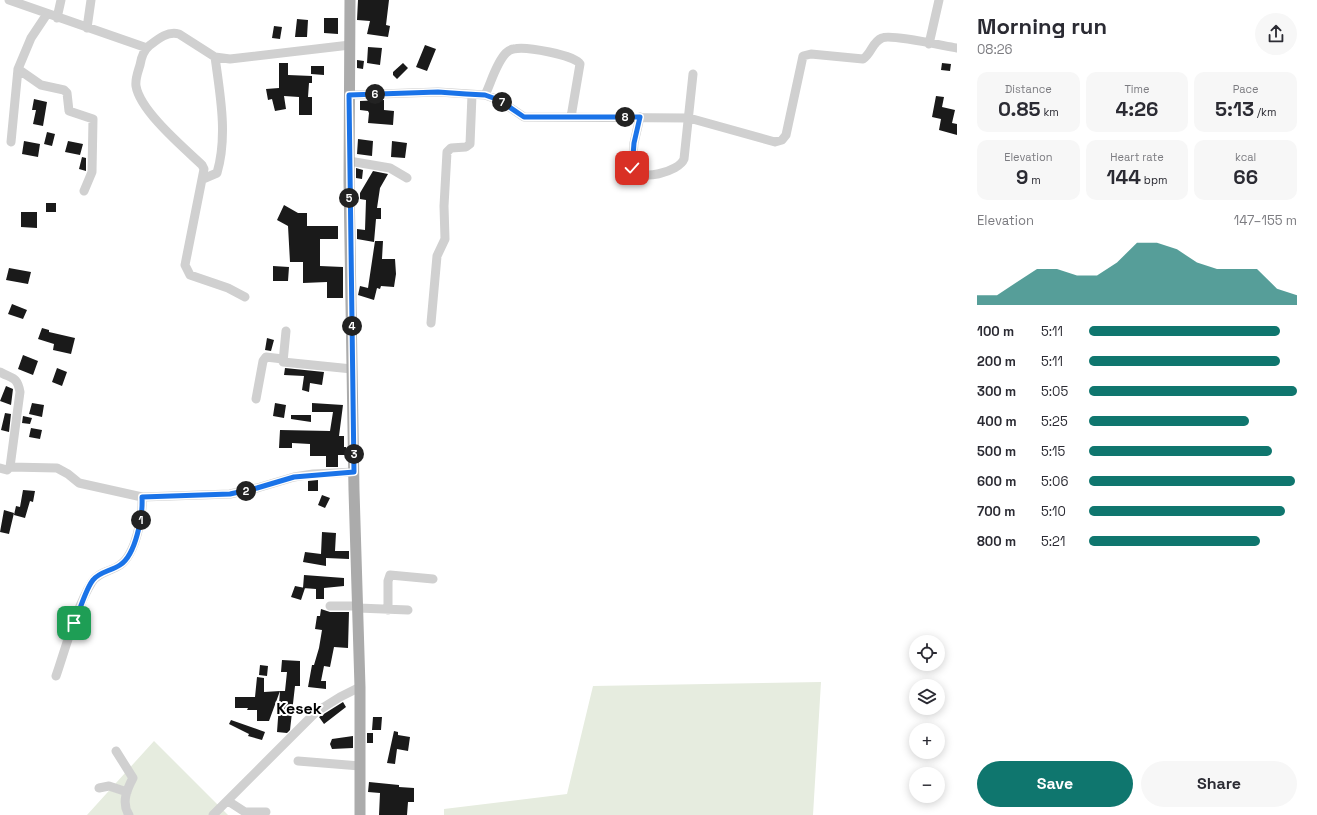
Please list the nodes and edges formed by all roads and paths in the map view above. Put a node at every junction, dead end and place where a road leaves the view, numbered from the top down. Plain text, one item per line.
1 (9, 0) edge
2 (61, 0) edge
3 (91, 0) edge
4 (350, 0) edge
5 (939, 0) edge
6 (47, 14) junction
7 (57, 18) junction
8 (87, 28) junction
9 (929, 44) junction
10 (350, 45) junction
11 (147, 48) junction
12 (957, 48) edge
13 (215, 57) junction
14 (18, 69) junction
15 (693, 74) dead end
16 (472, 94) junction
17 (349, 95) junction
18 (485, 95) junction
19 (571, 117) junction
20 (640, 117) junction
21 (689, 118) junction
22 (11, 142) dead end
23 (349, 161) junction
24 (407, 178) dead end
25 (203, 179) junction
26 (84, 191) dead end
27 (245, 297) dead end
28 (431, 323) dead end
29 (286, 330) dead end
30 (283, 359) junction
31 (352, 369) junction
32 (0, 372) edge
33 (256, 399) dead end
34 (10, 467) junction
35 (0, 468) edge
36 (354, 472) junction
37 (142, 497) junction
38 (433, 579) dead end
39 (330, 606) dead end
40 (358, 607) junction
41 (388, 610) junction
42 (408, 610) dead end
43 (56, 676) dead end
44 (360, 687) junction
45 (116, 751) dead end
46 (298, 761) dead end
47 (360, 766) junction
48 (99, 788) dead end
49 (127, 792) junction
50 (228, 801) junction
51 (266, 812) dead end
52 (129, 815) edge
53 (213, 815) edge
54 (360, 815) edge

1 - 6 street
2 - 7 street
3 - 8 street
4 - 10 main road
5 - 9 street
6 - 7 street
6 - 14 street
7 - 8 street
8 - 11 street
9 - 12 street
9 - 21 street
10 - 13 street
10 - 17 main road
11 - 13 street
11 - 25 street
13 - 25 street
14 - 22 street
14 - 26 street
15 - 21 street
16 - 17 street
16 - 18 street
16 - 28 street
17 - 23 main road
18 - 19 street
18 - 19 street
19 - 20 street
20 - 21 street
20 - 21 street
23 - 24 street
23 - 31 main road
25 - 27 street
29 - 30 street
30 - 31 street
30 - 33 street
31 - 36 main road
32 - 34 street
34 - 35 street
34 - 37 street
36 - 37 street
36 - 40 main road
37 - 43 street
38 - 41 street
39 - 40 street
40 - 41 street
40 - 44 main road
41 - 42 street
44 - 47 main road
44 - 50 street
45 - 49 street
46 - 47 street
47 - 54 main road
48 - 49 street
49 - 52 street
50 - 51 street
50 - 53 street

